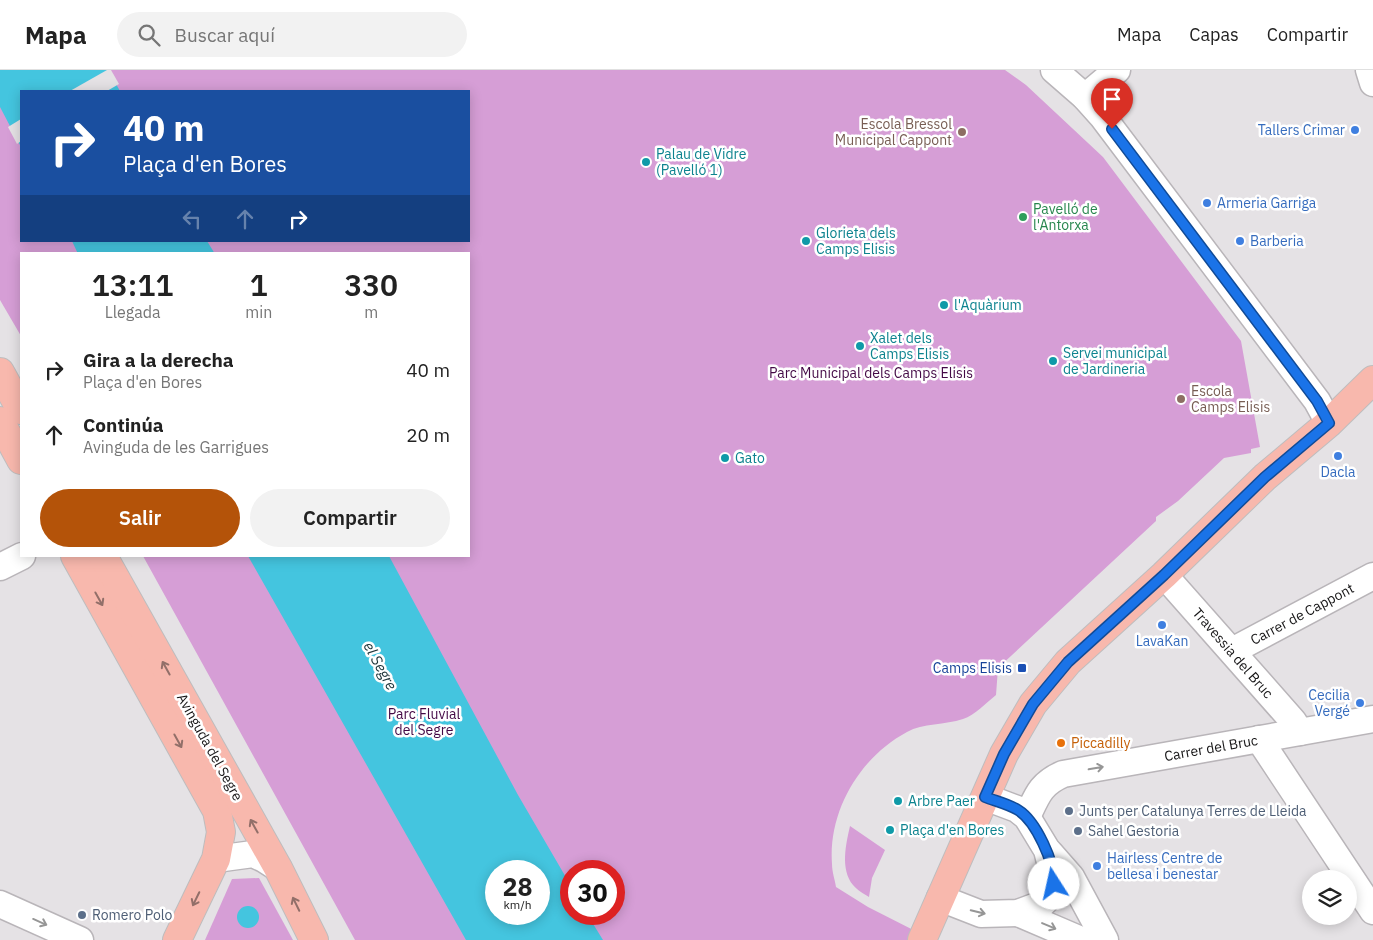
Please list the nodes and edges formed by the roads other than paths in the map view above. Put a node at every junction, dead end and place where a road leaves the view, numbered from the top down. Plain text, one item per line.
1 (1054, 70) edge
2 (1117, 70) edge
3 (1369, 70) edge
4 (1373, 81) edge
5 (1085, 97) junction
6 (0, 372) edge
7 (1373, 380) edge
8 (20, 408) edge
9 (0, 421) edge
10 (1329, 423) junction
11 (20, 458) edge
12 (20, 557) edge
13 (76, 557) edge
14 (104, 557) edge
15 (0, 567) edge
16 (1164, 575) junction
17 (1373, 576) edge
18 (1232, 651) junction
19 (1373, 720) edge
20 (1300, 732) junction
21 (1259, 739) junction
22 (985, 797) junction
23 (1027, 817) junction
24 (1047, 850) junction
25 (216, 859) junction
26 (278, 868) junction
27 (940, 898) junction
28 (0, 904) edge
29 (1373, 911) edge
30 (1018, 913) junction
31 (923, 938) edge
32 (80, 940) edge
33 (177, 940) edge
34 (314, 940) edge
35 (1081, 940) edge
36 (1106, 940) edge

1 - 5 street
2 - 5 street
3 - 4 street
5 - 10 street
6 - 8 main road
7 - 10 main road
9 - 11 main road
10 - 16 main road
12 - 15 street
13 -> 25 main road, Avinguda del Segre
26 -> 14 main road, Avinguda del Segre
16 - 18 street, Travessia del Bruc
16 - 22 main road
17 - 18 street, Carrer de Cappont
18 - 20 street, Travessia del Bruc
19 - 20 street, Carrer del Bruc
20 - 21 street, Carrer del Bruc
23 -> 21 street, Carrer del Bruc
21 - 29 street
22 - 23 street
22 - 27 main road
23 - 24 street
24 - 30 street
24 - 36 street
25 - 26 street
25 -> 33 main road, Avinguda del Segre
34 -> 26 main road, Avinguda del Segre
27 -> 30 street
27 - 31 main road
28 -> 32 street
30 -> 35 street

